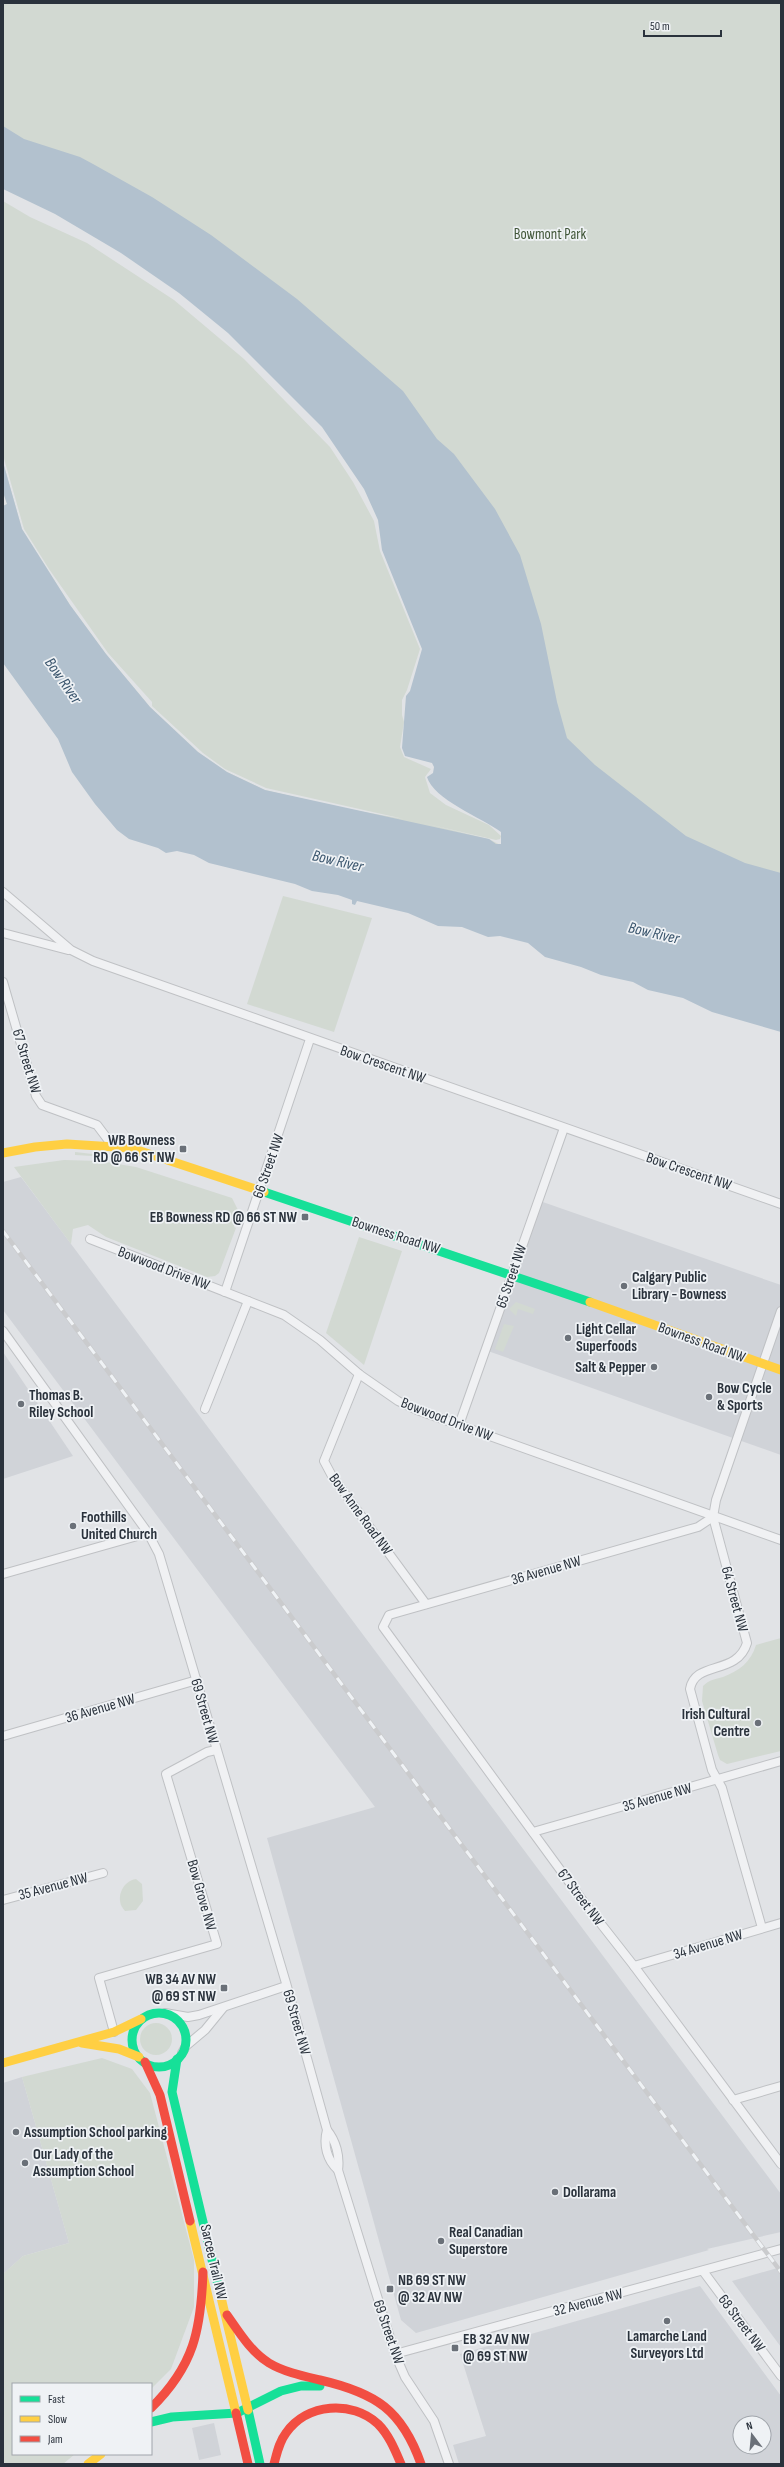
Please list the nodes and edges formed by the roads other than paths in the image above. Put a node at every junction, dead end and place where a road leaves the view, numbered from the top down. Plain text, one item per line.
1 (3, 892) edge
2 (3, 933) edge
3 (71, 950) junction
4 (3, 982) edge
5 (310, 1039) junction
6 (564, 1128) junction
7 (112, 1145) junction
8 (3, 1152) edge
9 (260, 1189) junction
10 (781, 1204) edge
11 (90, 1239) dead end
12 (512, 1274) junction
13 (225, 1292) junction
14 (248, 1302) junction
15 (781, 1311) edge
16 (3, 1331) edge
17 (763, 1364) junction
18 (781, 1370) edge
19 (359, 1374) junction
20 (205, 1409) dead end
21 (459, 1426) junction
22 (713, 1517) junction
23 (148, 1533) junction
24 (781, 1540) edge
25 (3, 1574) edge
26 (426, 1604) junction
27 (383, 1627) joint
28 (197, 1680) junction
29 (3, 1736) edge
30 (216, 1750) junction
31 (781, 1761) edge
32 (718, 1780) junction
33 (533, 1832) junction
34 (103, 1873) dead end
35 (3, 1900) edge
36 (781, 1923) edge
37 (762, 1928) junction
38 (634, 1966) junction
39 (286, 1986) junction
40 (223, 2008) junction
41 (165, 2013) junction
42 (142, 2019) junction
43 (114, 2032) junction
44 (77, 2043) junction
45 (179, 2056) junction
46 (142, 2060) junction
47 (3, 2063) edge
48 (781, 2086) edge
49 (733, 2100) junction
50 (781, 2164) edge
51 (781, 2249) edge
52 (703, 2271) junction
53 (204, 2272) junction
54 (227, 2315) junction
55 (395, 2354) junction
56 (781, 2376) edge
57 (357, 2389) junction
58 (152, 2407) edge
59 (248, 2410) junction
60 (236, 2413) junction
61 (152, 2422) edge
62 (99, 2455) edge
63 (88, 2464) edge
64 (248, 2464) edge
65 (260, 2464) edge
66 (274, 2464) edge
67 (401, 2464) edge
68 (421, 2464) edge
69 (449, 2464) edge

1 - 3 street, Bow Crescent NW
2 - 3 street
3 - 5 street, Bow Crescent NW
4 - 7 street, 67 Street NW
5 - 6 street, Bow Crescent NW
5 - 9 street, 66 Street NW
6 - 10 street, Bow Crescent NW
6 - 12 street, 65 Street NW
7 - 8 main road, Bowness Road NW
7 - 9 main road, Bowness Road NW
9 - 12 main road, Bowness Road NW
9 - 13 street, 66 Street NW
11 - 13 street, Bowwood Drive NW
12 - 17 main road, Bowness Road NW
12 - 21 street, 65 Street NW
13 - 14 street, Bowwood Drive NW
14 - 19 street, Bowwood Drive NW
14 - 20 street
15 - 17 street, 64 Street NW
16 - 23 street, 69 Street NW
17 - 18 main road, Bowness Road NW
17 - 22 street, 64 Street NW
19 - 21 street, Bowwood Drive NW
19 - 26 street, Bow Anne Road NW
21 - 22 street, Bowwood Drive NW
22 - 24 street, Bowwood Drive NW
22 - 26 street, 36 Avenue NW
22 - 32 street, 64 Street NW
23 - 25 street
23 - 28 street, 69 Street NW
26 - 27 street, 36 Avenue NW
27 - 33 street, 67 Street NW
28 - 29 street, 36 Avenue NW
28 - 30 street, 69 Street NW
30 - 39 street, 69 Street NW
30 - 43 street, Bow Grove NW
31 - 32 street, 35 Avenue NW
32 - 33 street, 35 Avenue NW
32 - 37 street, 64 Street NW
33 - 38 street, 67 Street NW
34 - 35 street, 35 Avenue NW
36 - 37 street, 34 Avenue NW
37 - 38 street, 34 Avenue NW
38 - 49 street, 67 Street NW
39 - 40 street
39 - 55 street, 69 Street NW
40 - 41 street
40 - 45 street
41 - 42 main road
41 - 45 main road
42 - 43 main road
42 - 46 main road
43 - 44 main road
44 - 46 main road
44 - 47 main road
45 - 46 main road
45 - 54 main road, Sarcee Trail NW
46 - 53 main road, Sarcee Trail NW
48 - 49 street
49 - 50 street, 67 Street NW
51 - 52 street, 32 Avenue NW
52 - 55 street, 32 Avenue NW
52 - 56 street, 68 Street NW
53 - 58 main road
53 - 60 main road, Sarcee Trail NW
54 - 57 main road
54 - 59 main road, Sarcee Trail NW
55 - 69 street, 69 Street NW
57 - 59 main road
57 - 68 main road
59 - 60 main road
59 - 65 main road, Sarcee Trail NW
60 - 61 main road
60 - 64 main road, Sarcee Trail NW
62 - 63 main road
66 - 67 main road

